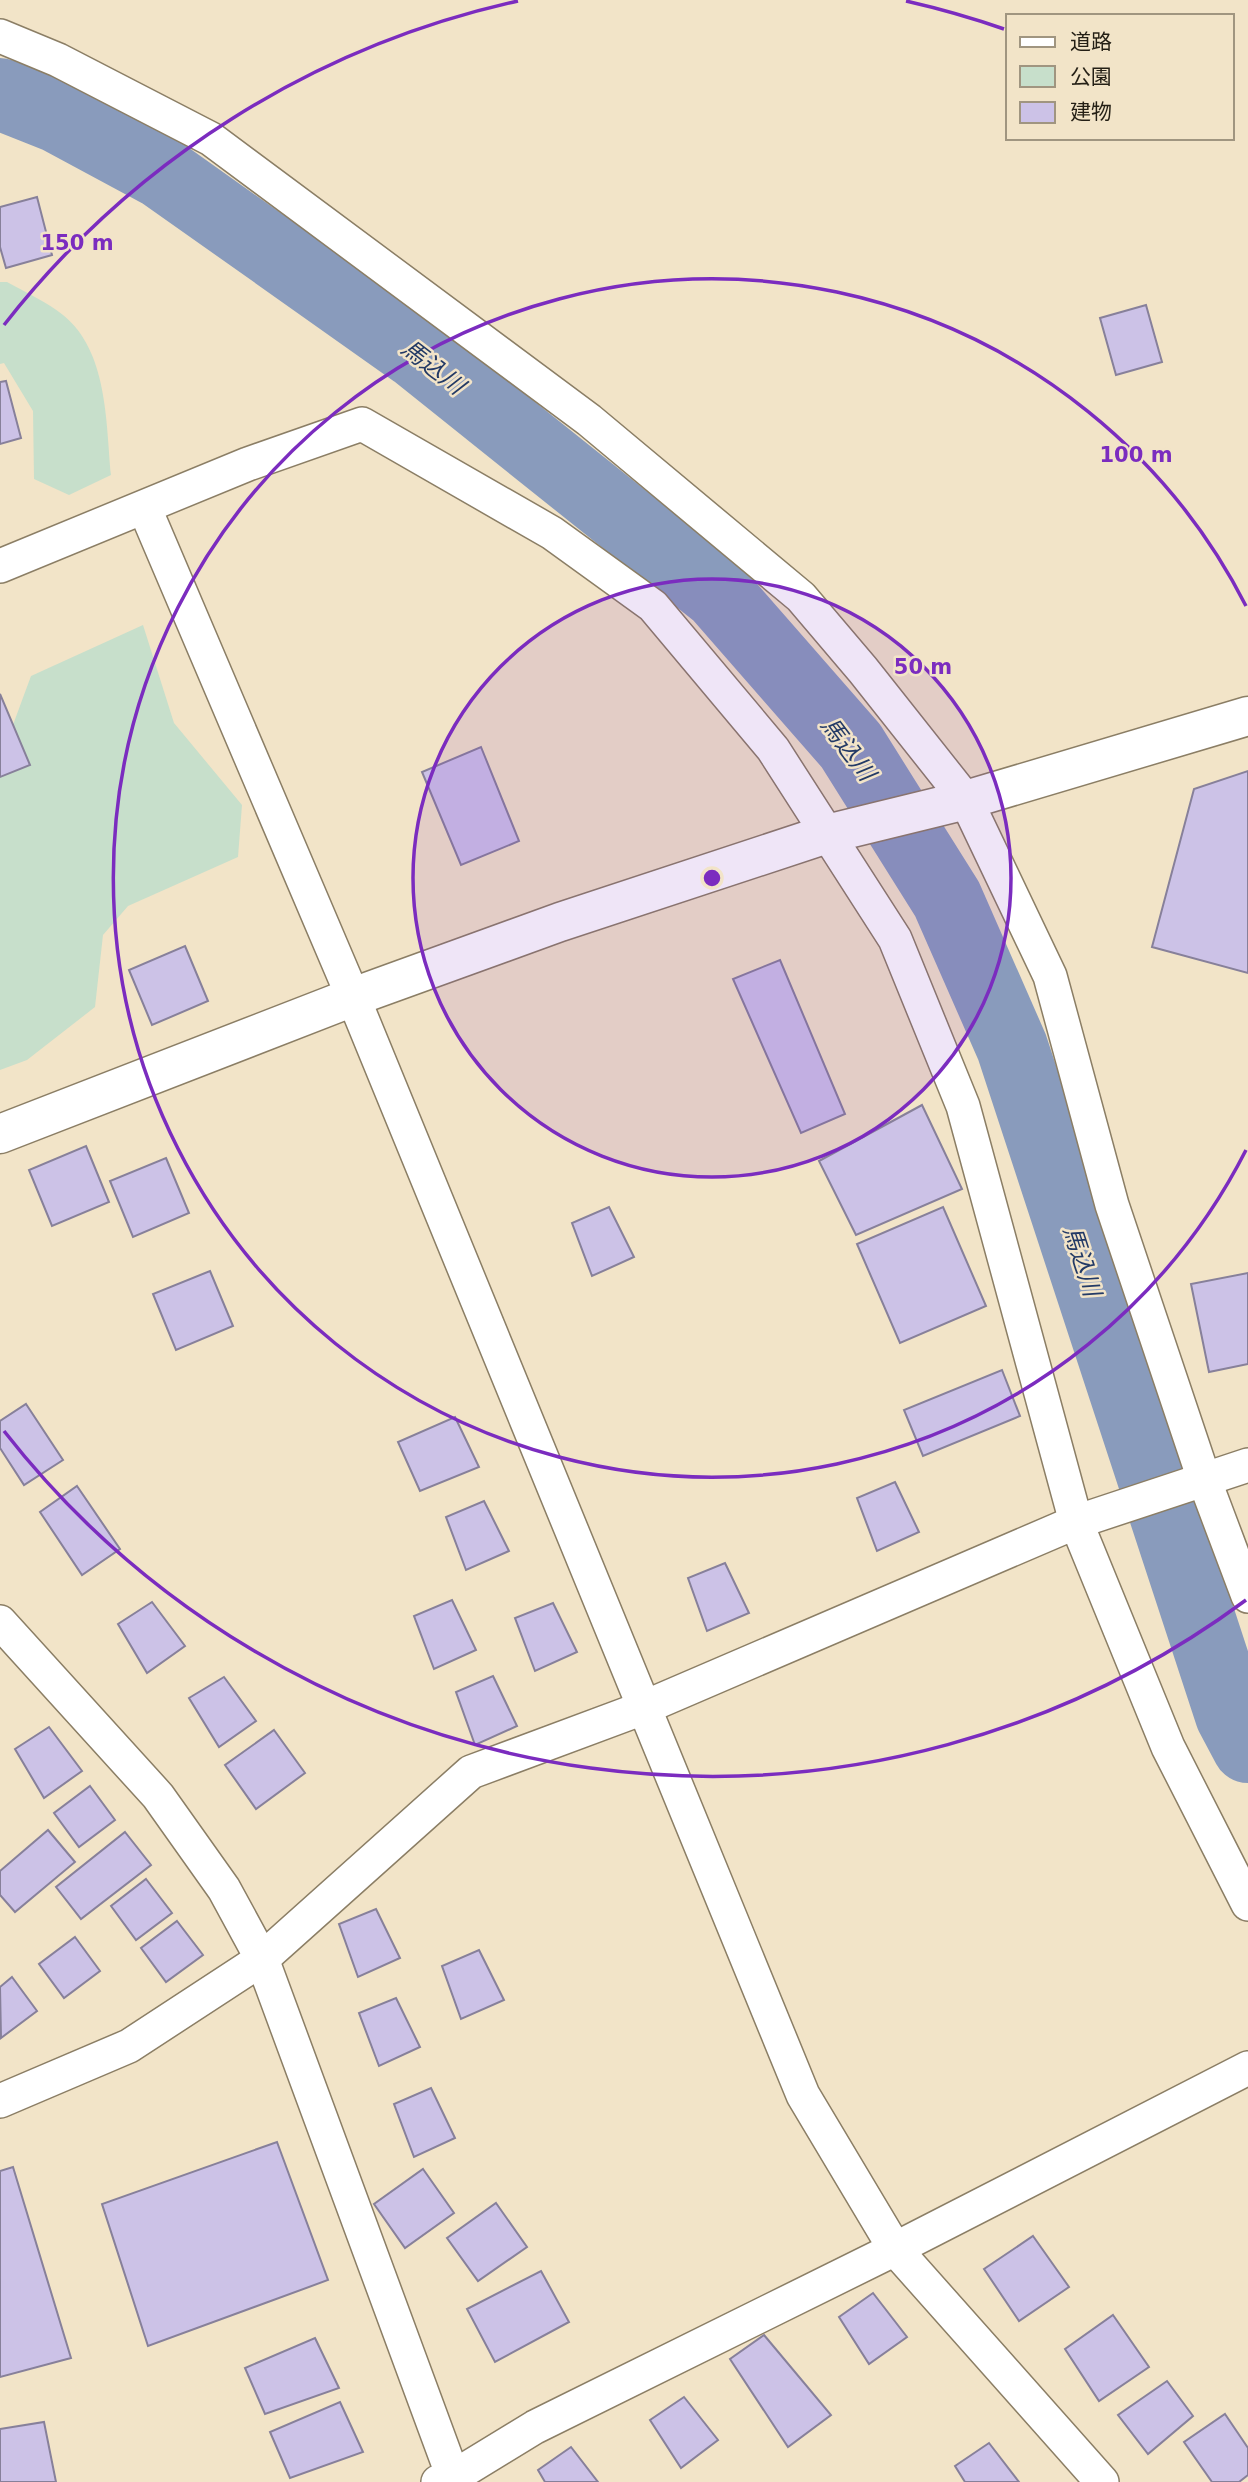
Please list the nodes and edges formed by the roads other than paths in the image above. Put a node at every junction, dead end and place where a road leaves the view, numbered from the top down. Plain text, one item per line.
1 (0, 36) edge
2 (145, 509) junction
3 (0, 566) edge
4 (1248, 716) edge
5 (956, 803) junction
6 (836, 833) junction
7 (353, 997) junction
8 (0, 1134) edge
9 (1248, 1465) edge
10 (1197, 1482) junction
11 (1085, 1519) junction
12 (1248, 1596) edge
13 (0, 1622) edge
14 (643, 1708) junction
15 (1248, 1904) edge
16 (262, 1959) junction
17 (1248, 2068) edge
18 (0, 2101) edge
19 (895, 2249) junction
20 (448, 2480) edge
21 (1102, 2482) edge

1 - 5 street
2 - 3 street
2 - 6 street
2 - 7 street
4 - 5 street
5 - 6 street
5 - 10 street
6 - 7 street
6 - 11 street
7 - 8 street
7 - 14 street
9 - 10 street
10 - 11 street
10 - 12 street
11 - 14 street
11 - 15 street
13 - 16 street
14 - 16 street
14 - 19 street
16 - 18 street
16 - 20 street
17 - 19 street
19 - 20 street
19 - 21 street

